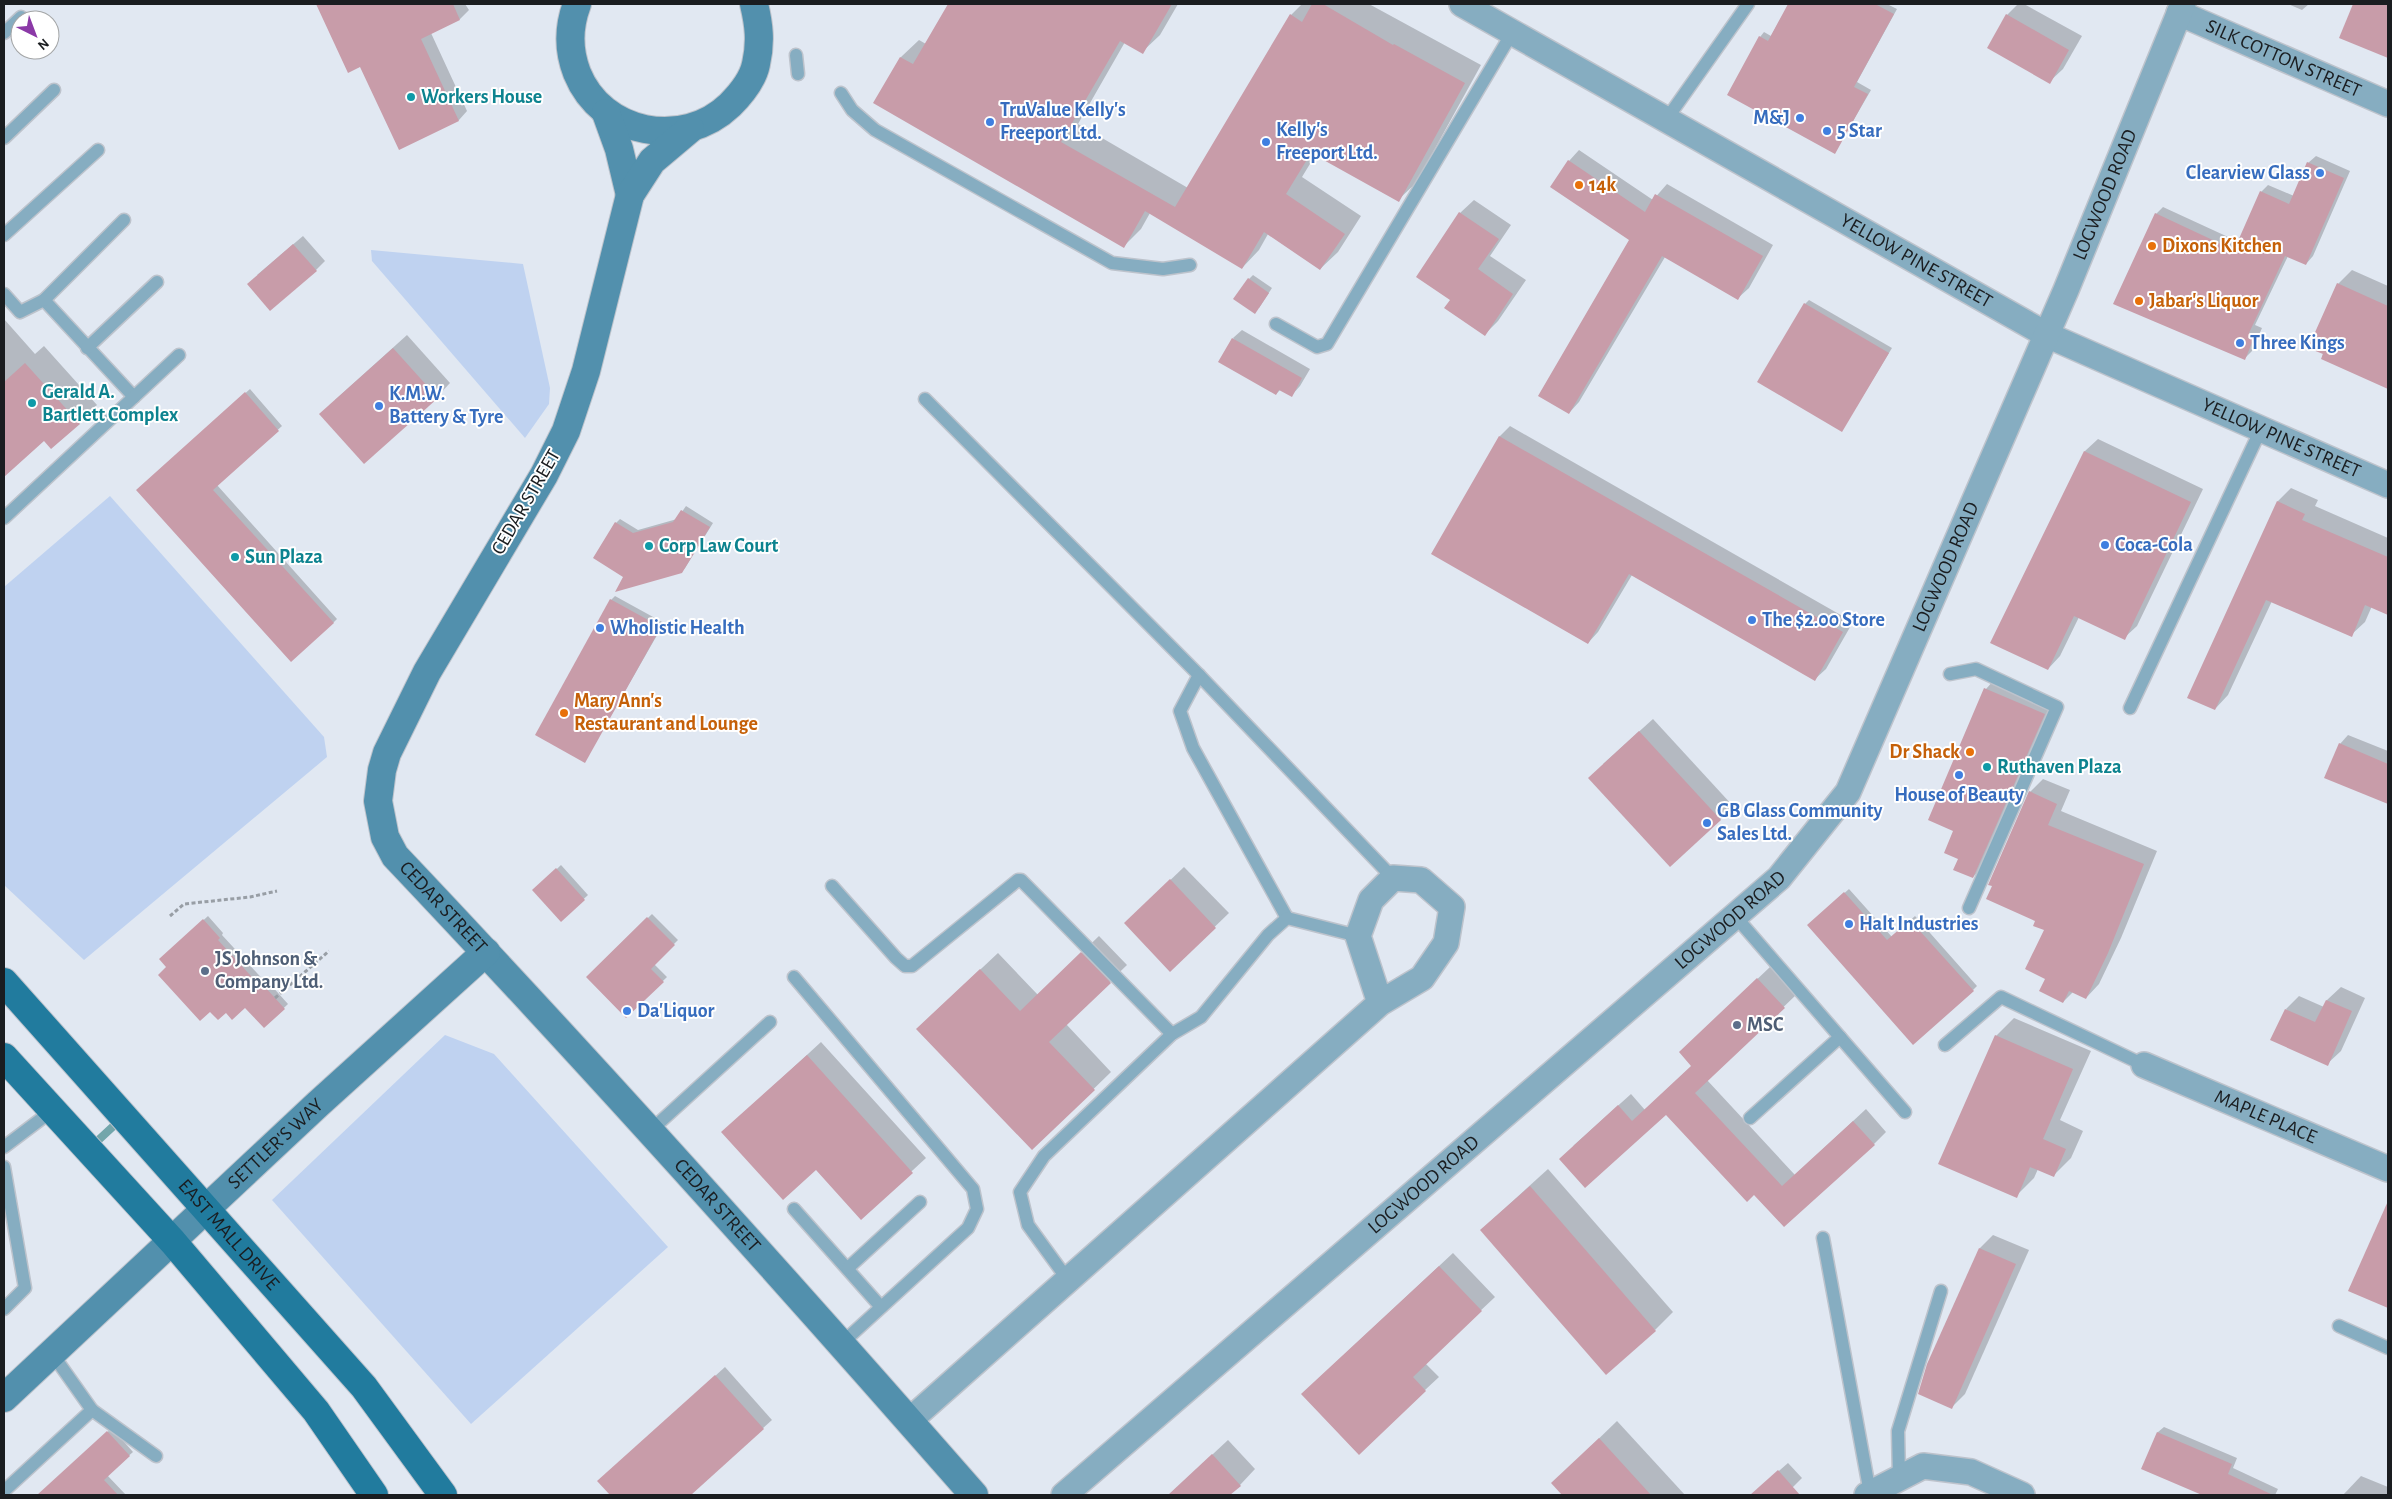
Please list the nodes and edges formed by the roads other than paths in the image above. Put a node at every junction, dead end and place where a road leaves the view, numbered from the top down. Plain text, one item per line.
1 (754, 4) edge
2 (1462, 4) edge
3 (1748, 4) edge
4 (2181, 8) edge
5 (571, 10) edge
6 (1512, 33) junction
7 (796, 55) dead end
8 (798, 74) dead end
9 (54, 90) dead end
10 (841, 93) dead end
11 (2388, 104) edge
12 (606, 113) junction
13 (1666, 120) junction
14 (690, 129) junction
15 (4, 138) edge
16 (98, 150) dead end
17 (630, 195) junction
18 (124, 220) dead end
19 (4, 234) edge
20 (1190, 265) dead end
21 (157, 282) dead end
22 (4, 294) edge
23 (44, 300) junction
24 (1276, 324) dead end
25 (2047, 335) junction
26 (87, 348) junction
27 (179, 356) dead end
28 (134, 397) junction
29 (925, 398) dead end
30 (2261, 429) junction
31 (2388, 485) edge
32 (4, 518) edge
33 (1950, 674) dead end
34 (1199, 675) junction
35 (2130, 708) dead end
36 (1393, 878) junction
37 (832, 886) dead end
38 (1969, 908) dead end
39 (1735, 916) junction
40 (1287, 918) junction
41 (1358, 936) junction
42 (486, 952) junction
43 (794, 977) dead end
44 (4, 982) edge
45 (1380, 1003) junction
46 (770, 1022) dead end
47 (1172, 1034) junction
48 (1840, 1037) junction
49 (1945, 1045) dead end
50 (4, 1057) edge
51 (2144, 1065) joint
52 (53, 1110) junction
53 (1906, 1112) dead end
54 (1750, 1118) dead end
55 (649, 1132) junction
56 (4, 1147) edge
57 (4, 1167) edge
58 (2388, 1169) edge
59 (920, 1202) dead end
60 (206, 1209) junction
61 (794, 1209) dead end
62 (1822, 1238) dead end
63 (173, 1242) junction
64 (848, 1268) junction
65 (1068, 1280) junction
66 (1941, 1292) dead end
67 (881, 1306) junction
68 (4, 1309) edge
69 (2339, 1326) dead end
70 (841, 1344) junction
71 (2388, 1348) edge
72 (51, 1352) junction
73 (4, 1398) edge
74 (92, 1410) junction
75 (909, 1421) junction
76 (156, 1456) dead end
77 (1899, 1478) junction
78 (4, 1491) edge
79 (1868, 1494) edge
80 (374, 1495) edge
81 (443, 1495) edge
82 (974, 1495) edge
83 (1064, 1495) edge
84 (2022, 1495) edge

1 - 14 main road
2 - 6 street, YELLOW PINE STREET
3 - 13 lane
4 - 11 street, SILK COTTON STREET
4 - 25 street, LOGWOOD ROAD
5 - 12 main road
6 - 13 street, YELLOW PINE STREET
6 - 24 lane
7 - 8 lane
9 - 15 lane
10 - 20 lane
12 - 14 main road
12 - 17 main road
13 - 25 street, YELLOW PINE STREET
14 - 17 main road
16 - 19 lane
17 - 42 main road, CEDAR STREET
18 - 23 lane
21 - 26 lane
22 - 23 lane
23 - 26 lane
25 - 30 street, YELLOW PINE STREET
25 - 39 street, LOGWOOD ROAD
26 - 28 lane
27 - 28 lane
28 - 32 lane
29 - 34 lane
30 - 31 street, YELLOW PINE STREET
30 - 35 lane
33 - 38 lane
34 - 36 lane
34 - 40 lane
36 - 41 street
36 - 45 street
37 - 47 lane
39 - 48 lane
39 - 83 street, LOGWOOD ROAD
40 - 41 lane
40 - 47 lane
41 - 45 street
42 - 55 main road, CEDAR STREET
42 - 60 main road, SETTLER'S WAY
43 - 67 lane
44 - 60 main road, EAST MALL DRIVE
45 - 65 street
46 - 55 lane
47 - 65 lane
48 - 53 lane
48 - 54 lane
49 - 51 lane
50 - 52 main road
51 - 58 street, MAPLE PLACE
52 - 56 lane
52 - 63 main road
55 - 70 main road, CEDAR STREET
57 - 68 lane
59 - 64 lane
60 - 63 main road, SETTLER'S WAY
60 - 81 main road, EAST MALL DRIVE
61 - 64 lane
62 - 79 lane
63 - 72 main road, SETTLER'S WAY
63 - 80 main road
64 - 67 lane
65 - 75 street
66 - 77 lane
67 - 70 lane
69 - 71 lane
70 - 75 main road, CEDAR STREET
72 - 73 main road, SETTLER'S WAY
72 - 74 lane
74 - 76 lane
74 - 78 lane
75 - 82 main road, CEDAR STREET
77 - 79 street
77 - 84 street

